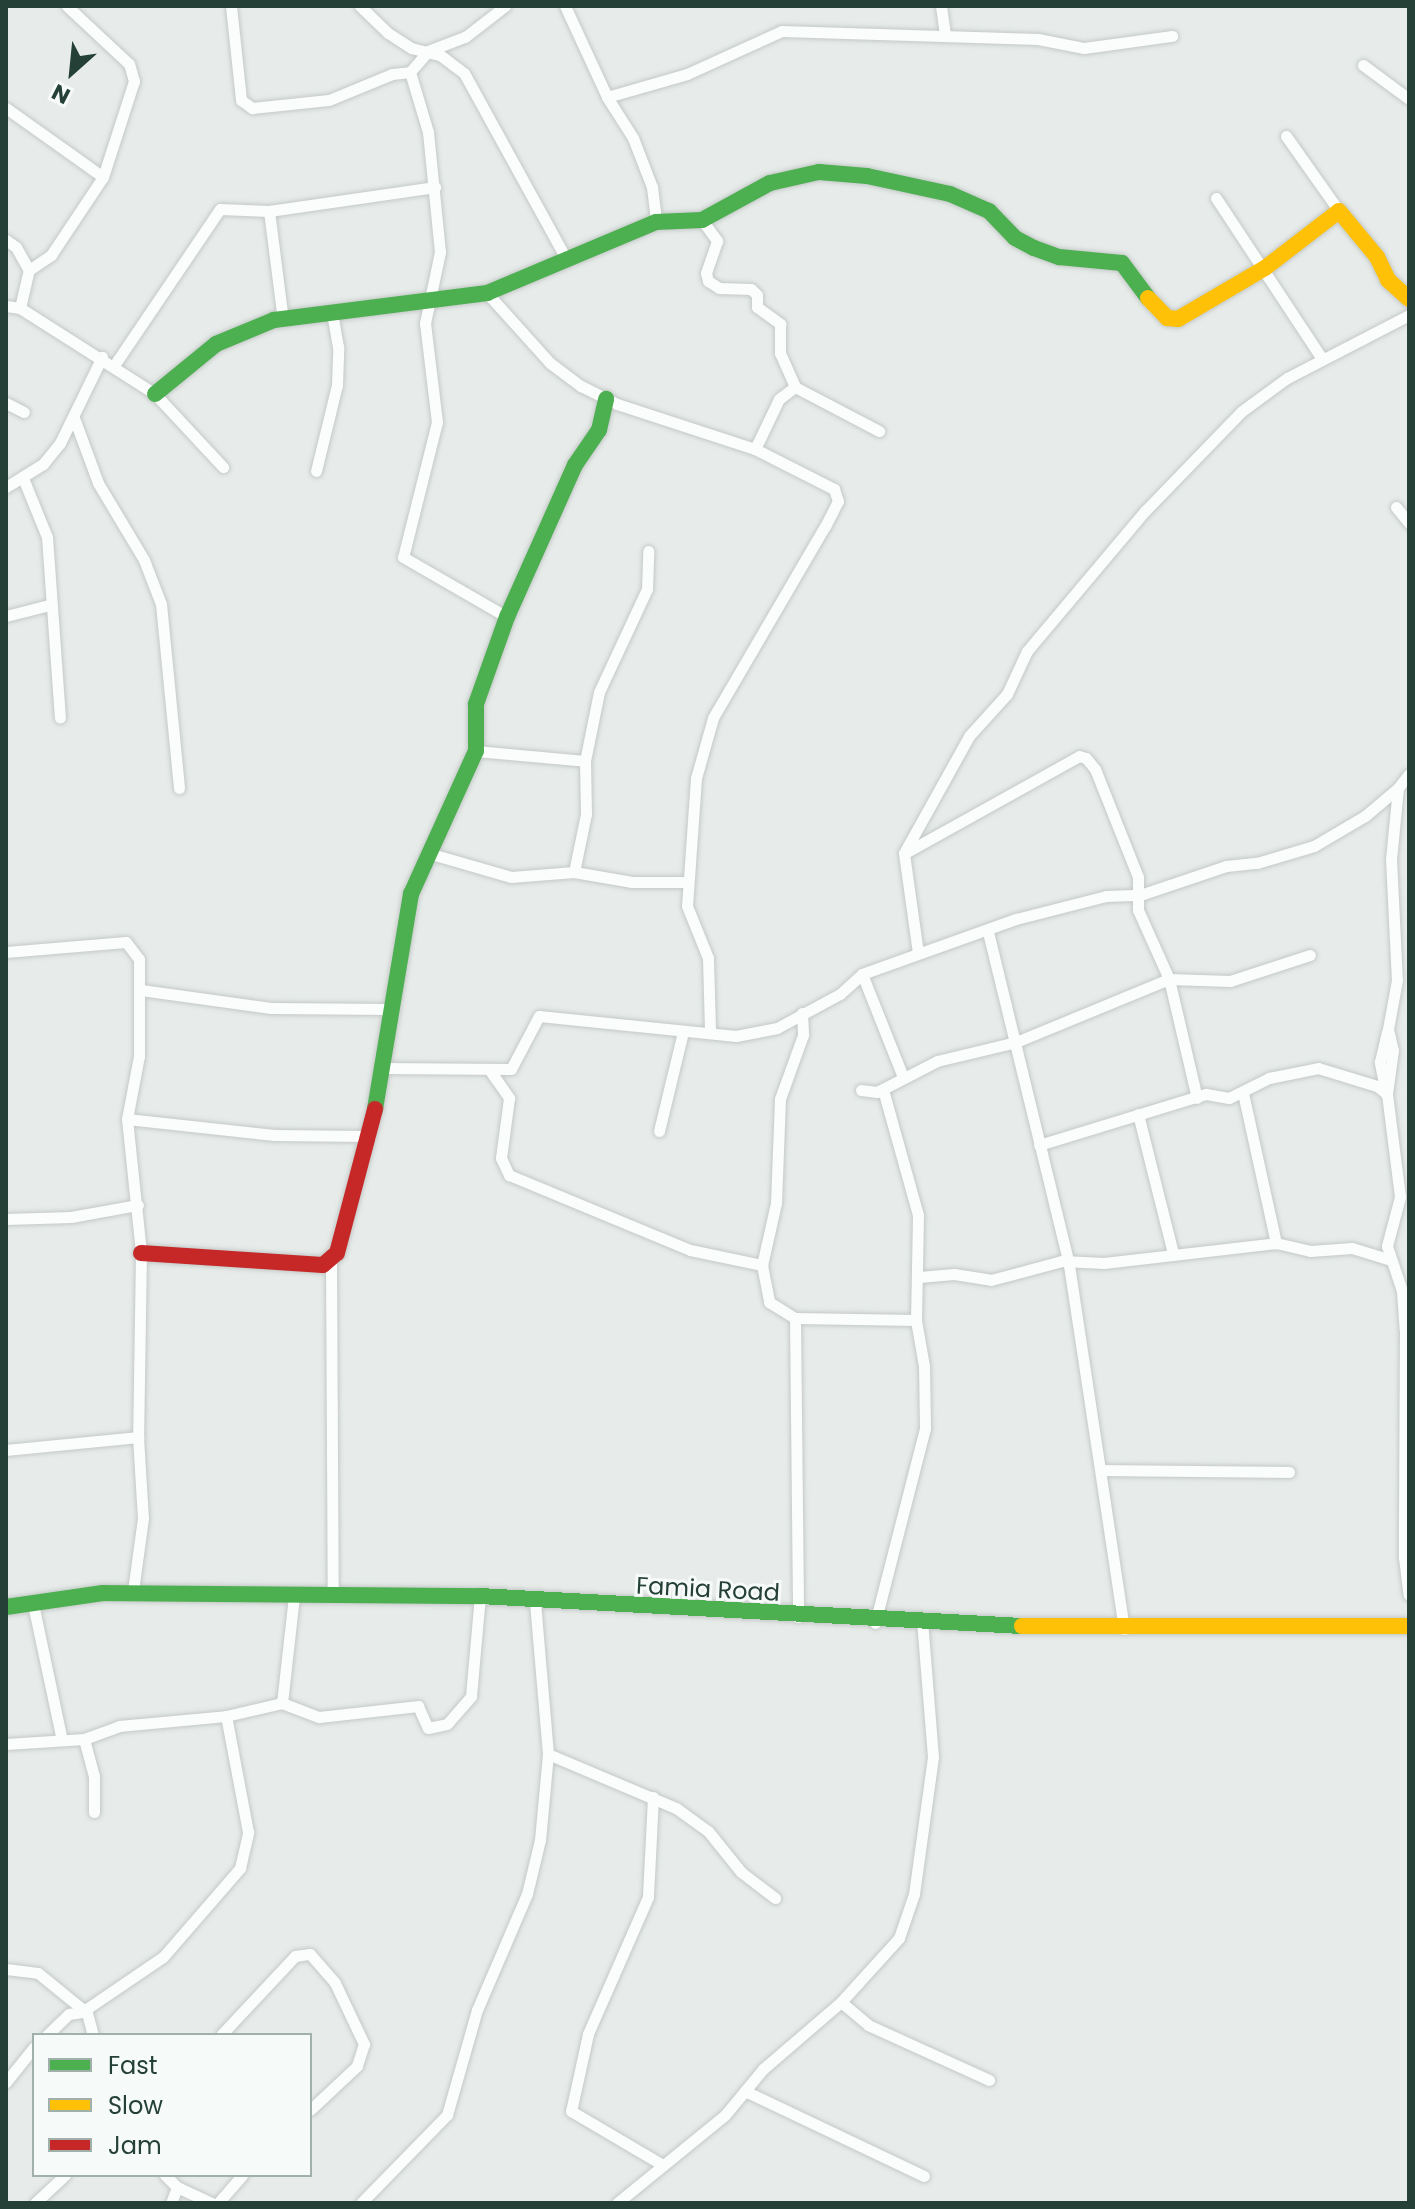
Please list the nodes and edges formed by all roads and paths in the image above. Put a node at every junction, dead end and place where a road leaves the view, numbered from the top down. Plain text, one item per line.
1 (67, 6) edge
2 (231, 6) edge
3 (360, 6) edge
4 (505, 6) edge
5 (565, 6) edge
6 (941, 6) edge
7 (945, 36) junction
8 (1172, 36) dead end
9 (428, 51) junction
10 (1363, 65) dead end
11 (410, 72) junction
12 (607, 97) junction
13 (1409, 99) edge
14 (6, 108) edge
15 (1286, 136) dead end
16 (103, 177) junction
17 (435, 187) junction
18 (1216, 198) dead end
19 (269, 211) junction
20 (1339, 211) junction
21 (702, 220) junction
22 (656, 222) junction
23 (6, 240) edge
24 (567, 260) junction
25 (1265, 268) junction
26 (29, 270) junction
27 (487, 293) junction
28 (1409, 299) edge
29 (433, 300) junction
30 (6, 306) edge
31 (20, 308) junction
32 (332, 314) junction
33 (1409, 315) edge
34 (283, 320) junction
35 (102, 357) junction
36 (1322, 359) junction
37 (115, 364) junction
38 (795, 387) junction
39 (155, 394) junction
40 (606, 399) junction
41 (6, 403) edge
42 (24, 412) dead end
43 (74, 418) junction
44 (879, 431) dead end
45 (755, 449) junction
46 (223, 467) dead end
47 (316, 471) dead end
48 (23, 478) junction
49 (6, 487) edge
50 (1396, 507) dead end
51 (1409, 523) edge
52 (648, 551) dead end
53 (49, 605) junction
54 (6, 616) edge
55 (507, 617) junction
56 (60, 718) dead end
57 (476, 751) junction
58 (585, 761) junction
59 (1409, 774) edge
60 (179, 788) dead end
61 (1398, 788) junction
62 (428, 853) junction
63 (904, 853) junction
64 (574, 872) junction
65 (687, 882) junction
66 (1140, 895) junction
67 (988, 932) junction
68 (6, 952) edge
69 (918, 953) junction
70 (1310, 955) dead end
71 (862, 974) junction
72 (1169, 979) junction
73 (141, 990) junction
74 (391, 1009) junction
75 (802, 1013) junction
76 (710, 1030) junction
77 (683, 1032) junction
78 (1016, 1042) junction
79 (382, 1068) junction
80 (491, 1072) junction
81 (903, 1077) junction
82 (861, 1090) dead end
83 (883, 1090) junction
84 (1243, 1093) junction
85 (1387, 1094) junction
86 (1197, 1098) junction
87 (1138, 1114) junction
88 (127, 1119) junction
89 (659, 1131) dead end
90 (370, 1136) junction
91 (1039, 1145) junction
92 (138, 1205) junction
93 (6, 1219) edge
94 (1276, 1243) junction
95 (141, 1253) junction
96 (1173, 1253) junction
97 (1389, 1259) junction
98 (331, 1261) junction
99 (762, 1265) junction
100 (1069, 1265) junction
101 (919, 1277) junction
102 (795, 1318) junction
103 (916, 1320) junction
104 (1407, 1330) edge
105 (138, 1437) junction
106 (6, 1450) edge
107 (1103, 1470) junction
108 (1289, 1472) dead end
109 (133, 1591) junction
110 (1409, 1595) edge
111 (294, 1596) junction
112 (480, 1596) junction
113 (333, 1597) junction
114 (535, 1603) junction
115 (33, 1604) junction
116 (6, 1607) edge
117 (798, 1617) junction
118 (922, 1620) junction
119 (875, 1623) junction
120 (1409, 1626) edge
121 (1124, 1629) junction
122 (282, 1703) junction
123 (226, 1716) junction
124 (61, 1736) junction
125 (84, 1739) junction
126 (6, 1744) edge
127 (548, 1754) junction
128 (653, 1797) junction
129 (94, 1812) dead end
130 (775, 1898) dead end
131 (6, 1969) edge
132 (841, 2002) junction
133 (82, 2012) junction
134 (49, 2033) edge
135 (92, 2033) edge
136 (223, 2033) edge
137 (32, 2050) edge
138 (989, 2080) dead end
139 (6, 2082) edge
140 (745, 2091) junction
141 (312, 2108) edge
142 (661, 2164) junction
143 (924, 2176) dead end
144 (63, 2177) edge
145 (167, 2177) edge
146 (240, 2177) edge
147 (177, 2187) junction
148 (35, 2203) edge
149 (171, 2203) edge
150 (211, 2203) edge
151 (218, 2203) edge
152 (361, 2203) edge
153 (617, 2203) edge

1 - 16 street
2 - 11 street
3 - 9 street
4 - 9 street
5 - 12 street
6 - 7 street
7 - 8 street
7 - 12 street
9 - 11 street
9 - 24 street
10 - 13 street
11 - 17 street
12 - 22 street
14 - 16 street
15 - 20 street
16 - 26 street
17 - 19 street
17 - 29 street
18 - 25 street
19 - 34 street
19 - 37 street
20 - 25 street
20 - 28 street
21 - 22 street
21 - 25 street
21 - 38 street
22 - 24 street
23 - 26 street
24 - 27 street
25 - 36 street
26 - 31 street
27 - 29 street
27 - 40 street
29 - 32 street
29 - 55 street
30 - 31 street
31 - 35 street
32 - 34 street
32 - 47 street
33 - 36 street
34 - 39 street
35 - 37 street
35 - 43 street
36 - 63 street
37 - 39 street
38 - 44 street
38 - 45 street
39 - 46 street
40 - 45 street
40 - 55 street
41 - 42 street
43 - 48 street
43 - 60 street
45 - 65 street
48 - 49 street
48 - 53 street
50 - 51 street
52 - 58 street
53 - 54 street
53 - 56 street
55 - 57 street
57 - 58 street
57 - 62 street
58 - 64 street
59 - 61 street
61 - 66 street
61 - 85 street
62 - 64 street
62 - 74 street
63 - 66 street
63 - 69 street
64 - 65 street
65 - 76 street
66 - 67 street
66 - 72 street
67 - 69 street
67 - 78 street
68 - 73 street
69 - 71 street
70 - 72 street
71 - 75 street
71 - 81 street
72 - 78 street
72 - 86 street
73 - 74 street
73 - 88 street
74 - 79 street
75 - 76 street
75 - 99 street
76 - 77 street
77 - 80 street
77 - 89 street
78 - 81 street
78 - 91 street
79 - 80 street
79 - 90 street
80 - 99 street
81 - 83 street
82 - 83 street
83 - 101 street
84 - 85 street
84 - 86 street
84 - 94 street
85 - 97 street
86 - 87 street
87 - 91 street
87 - 96 street
88 - 90 street
88 - 92 street
90 - 98 street
91 - 100 street
92 - 93 street
92 - 95 street
94 - 96 street
94 - 97 street
95 - 98 street
95 - 105 street
96 - 100 street
97 - 104 street
98 - 113 street
99 - 102 street
100 - 101 street
100 - 107 street
101 - 103 street
102 - 103 street
102 - 117 street
103 - 119 street
104 - 110 street
105 - 106 street
105 - 109 street
107 - 108 street
107 - 121 street
109 - 111 street, Famia Road
109 - 115 street, Famia Road
111 - 113 street, Famia Road
111 - 122 street
112 - 113 street, Famia Road
112 - 114 street, Famia Road
112 - 122 street
114 - 117 street, Famia Road
114 - 127 street
115 - 116 street, Famia Road
115 - 124 street
117 - 119 street, Famia Road
118 - 119 street, Famia Road
118 - 121 street, Famia Road
118 - 132 street
120 - 121 street, Famia Road
122 - 123 street
123 - 125 street
123 - 133 street
124 - 125 street
124 - 126 street
125 - 129 street
127 - 128 street
127 - 152 street
128 - 130 street
128 - 142 street
131 - 133 street
132 - 138 street
132 - 140 street
133 - 134 street
133 - 135 street
136 - 141 street
137 - 139 street
140 - 142 street
140 - 143 street
142 - 153 street
144 - 148 street
145 - 147 street
146 - 151 street
147 - 149 street
147 - 150 street

